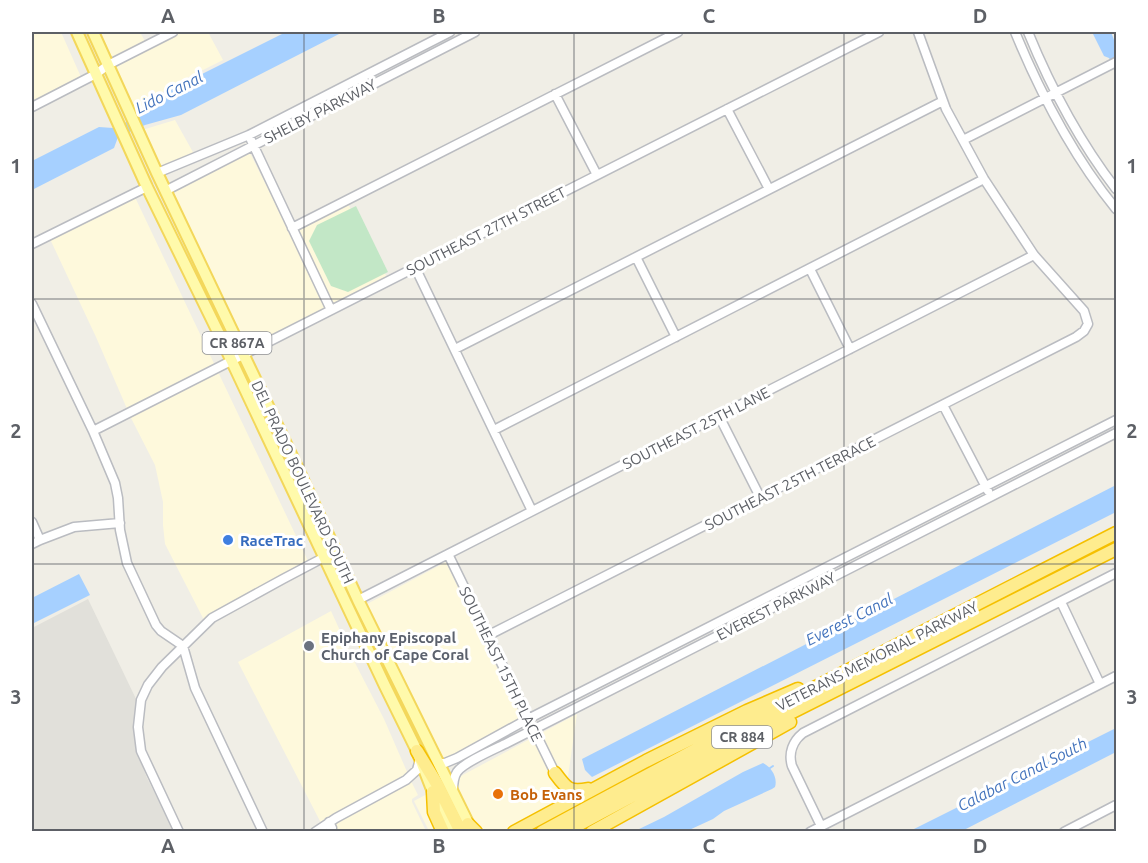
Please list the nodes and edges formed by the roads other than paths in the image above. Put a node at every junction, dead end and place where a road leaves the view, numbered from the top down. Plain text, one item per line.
1 (77, 32) edge
2 (93, 32) edge
3 (172, 32) edge
4 (450, 32) edge
5 (475, 32) edge
6 (678, 32) edge
7 (879, 32) edge
8 (918, 32) edge
9 (1015, 32) edge
10 (1028, 32) edge
11 (1116, 62) edge
12 (108, 65) junction
13 (96, 74) junction
14 (555, 94) junction
15 (1055, 94) junction
16 (1046, 99) junction
17 (943, 101) junction
18 (32, 107) edge
19 (727, 109) junction
20 (249, 135) junction
21 (963, 140) junction
22 (128, 143) junction
23 (253, 145) junction
24 (157, 173) junction
25 (597, 175) junction
26 (984, 179) junction
27 (147, 187) junction
28 (769, 189) junction
29 (1116, 189) edge
30 (165, 190) junction
31 (1116, 209) edge
32 (292, 228) junction
33 (187, 236) junction
34 (32, 244) edge
35 (1034, 255) junction
36 (636, 257) junction
37 (415, 267) junction
38 (810, 269) junction
39 (32, 304) edge
40 (332, 310) junction
41 (676, 337) junction
42 (455, 349) junction
43 (850, 349) junction
44 (243, 355) junction
45 (231, 361) junction
46 (943, 405) junction
47 (719, 416) junction
48 (1116, 420) edge
49 (494, 430) junction
50 (93, 431) junction
51 (1116, 433) edge
52 (985, 487) junction
53 (760, 497) junction
54 (991, 497) junction
55 (532, 512) junction
56 (32, 522) edge
57 (120, 523) junction
58 (1116, 533) edge
59 (40, 540) junction
60 (32, 544) edge
61 (1116, 549) edge
62 (336, 551) junction
63 (448, 554) junction
64 (324, 558) junction
65 (1116, 573) edge
66 (358, 600) junction
67 (1061, 602) junction
68 (735, 614) junction
69 (740, 624) junction
70 (487, 636) junction
71 (183, 646) junction
72 (921, 648) junction
73 (882, 652) junction
74 (1116, 675) edge
75 (1100, 684) junction
76 (528, 719) junction
77 (532, 729) junction
78 (419, 755) junction
79 (438, 763) junction
80 (555, 773) junction
81 (599, 786) junction
82 (434, 792) junction
83 (454, 793) junction
84 (1116, 805) edge
85 (549, 813) junction
86 (329, 822) junction
87 (821, 826) junction
88 (469, 830) edge
89 (520, 830) edge
90 (179, 831) edge
91 (263, 831) edge
92 (315, 831) edge
93 (330, 831) edge
94 (443, 831) edge
95 (452, 831) edge
96 (507, 831) edge
97 (543, 831) edge
98 (565, 831) edge
99 (592, 831) edge
100 (810, 831) edge
101 (1064, 831) edge

1 - 13 main road, DEL PRADO BOULEVARD SOUTH / CR 867A
2 - 12 main road, DEL PRADO BOULEVARD SOUTH / CR 867A
3 - 12 street
4 - 20 street, SHELBY PARKWAY
5 - 23 street, SHELBY PARKWAY
6 - 14 street
7 - 19 street, SOUTHEAST 27TH STREET
8 - 17 street
9 - 16 street
10 - 15 street
11 - 15 street
12 - 13 street
12 - 24 main road, DEL PRADO BOULEVARD SOUTH / CR 867A
13 - 18 street
13 - 22 main road, DEL PRADO BOULEVARD SOUTH / CR 867A
14 - 25 street
14 - 32 street
15 - 16 street
15 - 29 street
16 - 21 street
16 - 31 street
17 - 21 street
17 - 28 street
19 - 25 street, SOUTHEAST 27TH STREET
19 - 28 street
20 - 23 street
20 - 24 street, SHELBY PARKWAY
21 - 26 street
22 - 27 main road, DEL PRADO BOULEVARD SOUTH / CR 867A
22 - 30 main road
23 - 30 street, SHELBY PARKWAY
23 - 32 street
24 - 30 main road, DEL PRADO BOULEVARD SOUTH / CR 867A
25 - 37 street, SOUTHEAST 27TH STREET
26 - 35 street
26 - 38 street
27 - 33 main road
27 - 34 street
27 - 45 main road, DEL PRADO BOULEVARD SOUTH / CR 867A
28 - 36 street
30 - 33 main road, DEL PRADO BOULEVARD SOUTH / CR 867A
32 - 40 street
33 - 44 main road, DEL PRADO BOULEVARD SOUTH / CR 867A
35 - 43 street, SOUTHEAST 25TH LANE
35 - 46 street, SOUTHEAST 25TH TERRACE
36 - 41 street
36 - 42 street
37 - 40 street, SOUTHEAST 27TH STREET
37 - 42 street
38 - 41 street
38 - 43 street
39 - 50 street
40 - 44 street, SOUTHEAST 27TH STREET
41 - 49 street
42 - 49 street
43 - 47 street, SOUTHEAST 25TH LANE
44 - 45 street, SOUTHEAST 27TH STREET
44 - 62 main road, DEL PRADO BOULEVARD SOUTH / CR 867A
45 - 50 street, SOUTHEAST 27TH STREET
45 - 64 main road, DEL PRADO BOULEVARD SOUTH / CR 867A
46 - 52 street
46 - 53 street, SOUTHEAST 25TH TERRACE
47 - 53 street
47 - 55 street, SOUTHEAST 25TH LANE
48 - 52 street, EVEREST PARKWAY
49 - 55 street
50 - 57 street
51 - 54 street, EVEREST PARKWAY
52 - 54 street
52 - 68 street, EVEREST PARKWAY
53 - 70 street, SOUTHEAST 25TH TERRACE
54 - 69 street, EVEREST PARKWAY
55 - 63 street, SOUTHEAST 25TH LANE
56 - 59 street
57 - 59 street
57 - 71 street
58 - 73 highway, VETERANS MEMORIAL PARKWAY / CR 884
59 - 60 street
61 - 72 highway, VETERANS MEMORIAL PARKWAY / CR 884
62 - 64 street
62 - 66 main road, DEL PRADO BOULEVARD SOUTH / CR 867A
63 - 66 street, SOUTHEAST 25TH LANE
63 - 70 street, SOUTHEAST 15TH PLACE
64 - 71 street
64 - 78 main road, DEL PRADO BOULEVARD SOUTH / CR 867A
65 - 67 street
66 - 79 main road, DEL PRADO BOULEVARD SOUTH / CR 867A
67 - 75 street
67 - 87 street
68 - 69 street
68 - 76 street, EVEREST PARKWAY
69 - 77 street, EVEREST PARKWAY
70 - 76 street, SOUTHEAST 15TH PLACE
71 - 90 street
71 - 91 street
72 - 98 highway, VETERANS MEMORIAL PARKWAY / CR 884
72 - 99 highway
73 - 81 highway
73 - 97 highway, VETERANS MEMORIAL PARKWAY / CR 884
74 - 75 street
75 - 87 street
76 - 77 street, SOUTHEAST 15TH PLACE
76 - 79 street, EVEREST PARKWAY
77 - 80 street, SOUTHEAST 15TH PLACE
77 - 83 street, EVEREST PARKWAY
78 - 82 main road, DEL PRADO BOULEVARD SOUTH / CR 867A
78 - 86 street
78 - 88 highway
79 - 83 main road, DEL PRADO BOULEVARD SOUTH / CR 867A
80 - 81 highway
80 - 85 highway
81 - 85 highway
82 - 94 highway
82 - 95 main road, DEL PRADO BOULEVARD SOUTH / CR 867A
83 - 88 main road, DEL PRADO BOULEVARD SOUTH / CR 867A
84 - 101 street
85 - 89 highway
86 - 92 street
86 - 93 street
87 - 100 street
89 - 96 highway

